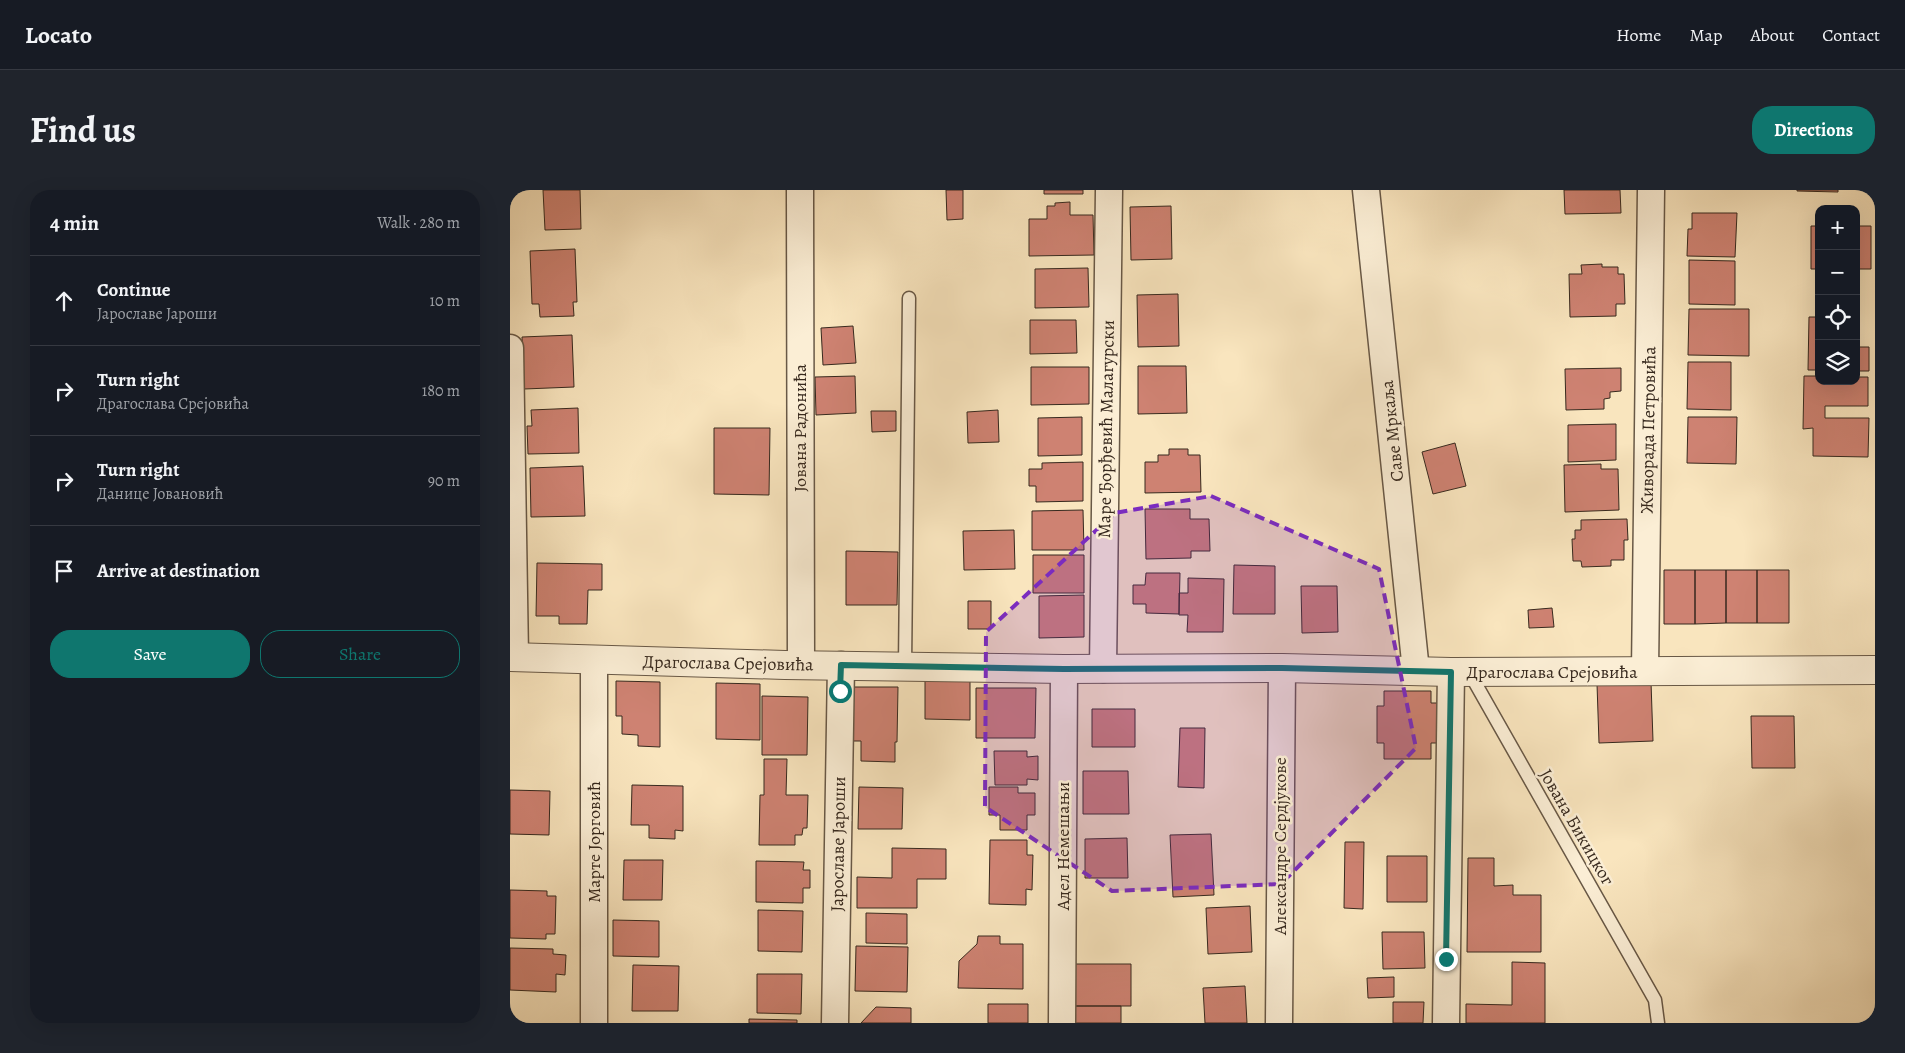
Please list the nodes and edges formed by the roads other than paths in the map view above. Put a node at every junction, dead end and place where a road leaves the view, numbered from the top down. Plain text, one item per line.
1 (800, 190) edge
2 (1109, 190) edge
3 (1366, 190) edge
4 (1651, 190) edge
5 (910, 298) dead end
6 (510, 348) edge
7 (512, 656) edge
8 (594, 660) junction
9 (801, 665) junction
10 (841, 665) junction
11 (905, 666) junction
12 (1282, 668) junction
13 (1064, 669) junction
14 (1103, 669) junction
15 (1875, 670) edge
16 (1645, 671) junction
17 (1416, 672) junction
18 (1460, 672) junction
19 (594, 1023) edge
20 (835, 1023) edge
21 (1062, 1023) edge
22 (1279, 1023) edge
23 (1446, 1023) edge
24 (1658, 1023) edge

1 - 9 street, Јована Радонића
2 - 14 street, Маре Ђорђевић Малагурски
3 - 17 street, Саве Мркаља
4 - 16 street, Живорада Петровића
5 - 11 lane
6 - 7 street
7 - 8 street, Драгослава Срејовића
8 - 9 street, Драгослава Срејовића
8 - 19 street, Марте Јорговић
9 - 10 street, Драгослава Срејовића
10 - 11 street, Драгослава Срејовића
10 - 20 street, Јарославе Јароши
11 - 13 street, Драгослава Срејовића
12 - 14 street, Драгослава Срејовића
12 - 17 street, Драгослава Срејовића
12 - 22 street, Александре Сердјукове
13 - 14 street, Драгослава Срејовића
13 - 21 street, Адел Немешањи
15 - 16 street, Драгослава Срејовића
16 - 18 street, Драгослава Срејовића
17 - 18 street, Драгослава Срејовића
18 - 23 street
18 - 24 lane, Јована Бикицког

